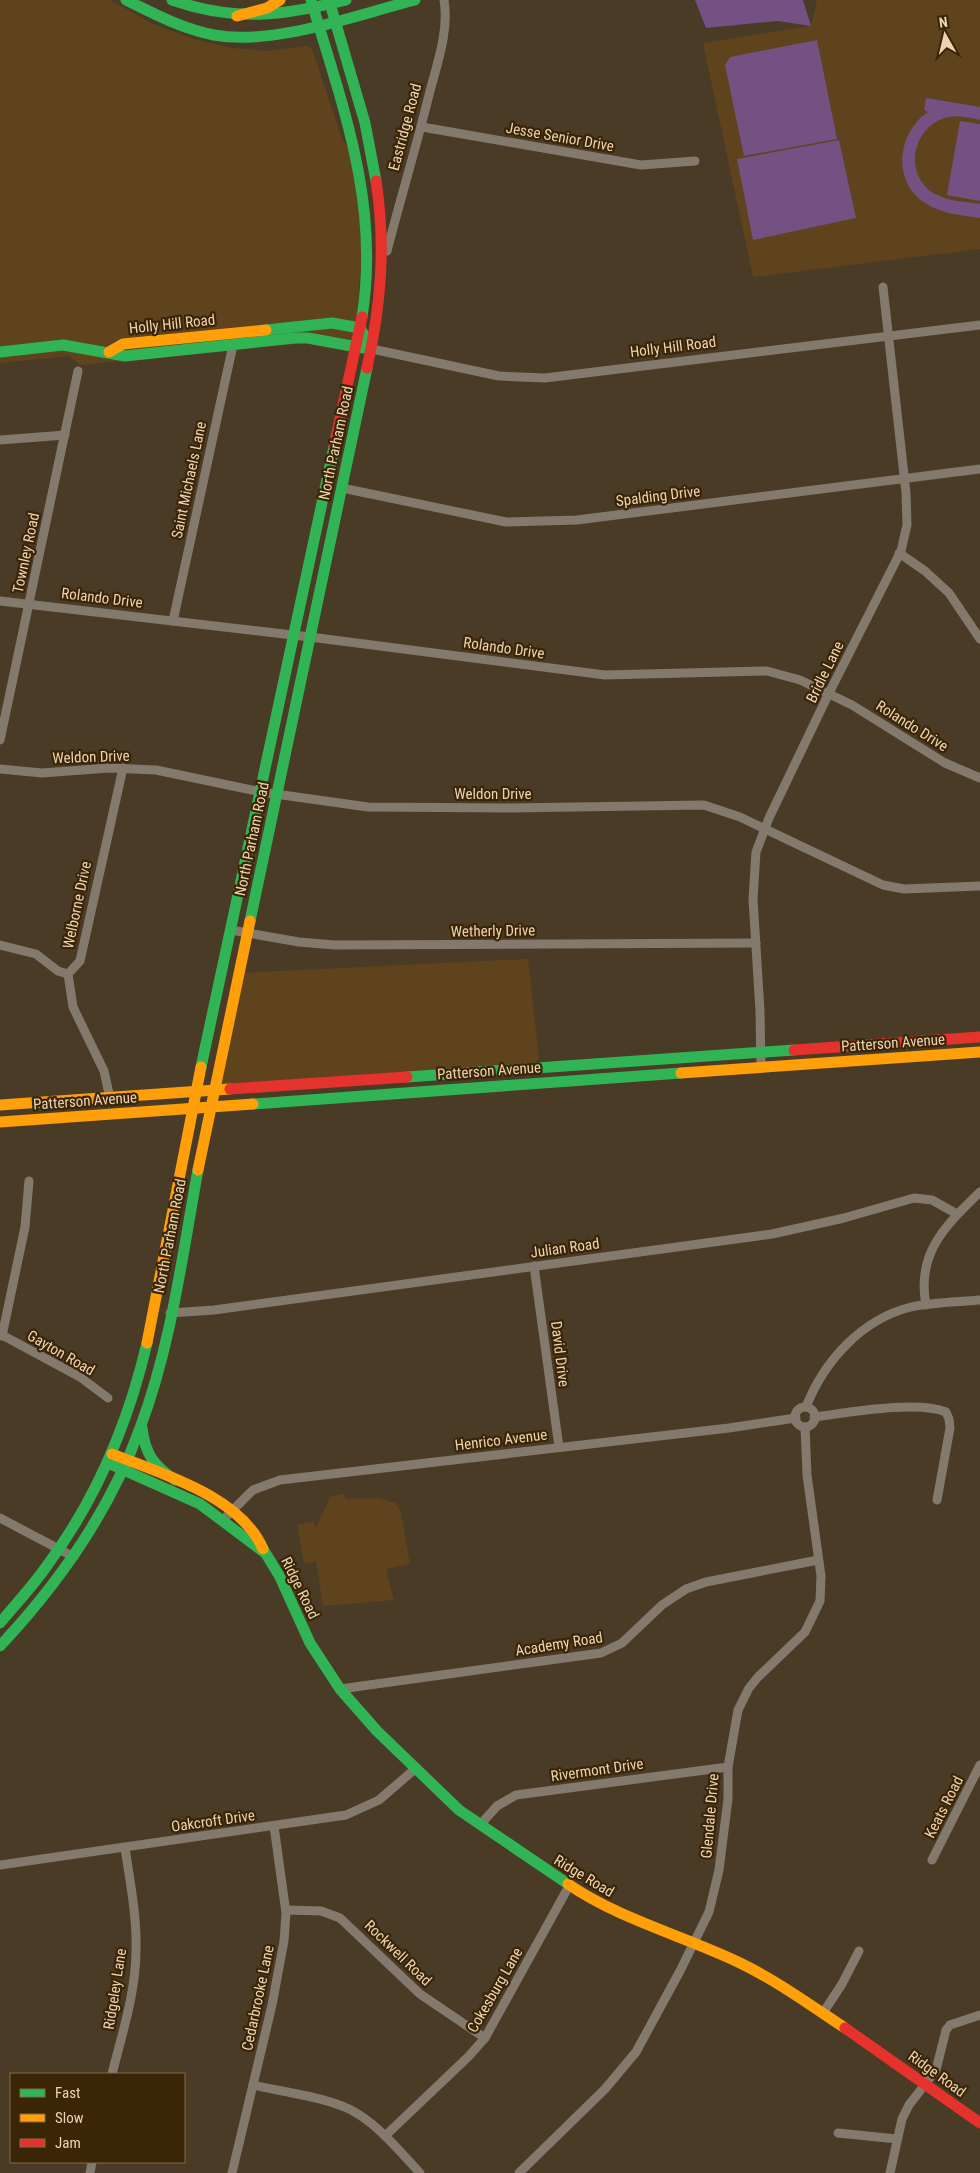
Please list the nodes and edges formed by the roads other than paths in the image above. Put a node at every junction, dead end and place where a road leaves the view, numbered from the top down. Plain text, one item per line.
1 (126, 0) edge
2 (172, 0) edge
3 (280, 0) edge
4 (346, 0) edge
5 (415, 0) edge
6 (444, 0) edge
7 (329, 2) edge
8 (312, 4) edge
9 (237, 16) junction
10 (334, 21) junction
11 (319, 26) junction
12 (422, 127) junction
13 (695, 161) dead end
14 (384, 261) junction
15 (882, 287) dead end
16 (980, 325) edge
17 (360, 328) junction
18 (888, 336) junction
19 (232, 345) junction
20 (355, 348) junction
21 (372, 349) junction
22 (0, 352) edge
23 (109, 352) junction
24 (78, 371) dead end
25 (65, 434) junction
26 (0, 440) edge
27 (980, 469) edge
28 (905, 479) junction
29 (342, 488) junction
30 (899, 553) junction
31 (0, 600) edge
32 (29, 604) junction
33 (173, 620) junction
34 (294, 635) junction
35 (310, 637) junction
36 (980, 639) edge
37 (829, 693) junction
38 (0, 740) edge
39 (122, 768) junction
40 (0, 769) edge
41 (980, 778) edge
42 (260, 792) junction
43 (277, 794) junction
44 (765, 828) junction
45 (976, 887) edge
46 (231, 930) junction
47 (247, 933) junction
48 (756, 943) junction
49 (0, 945) edge
50 (68, 974) junction
51 (980, 1037) edge
52 (760, 1052) junction
53 (980, 1052) edge
54 (761, 1067) junction
55 (214, 1090) junction
56 (196, 1092) junction
57 (110, 1098) junction
58 (0, 1105) edge
59 (211, 1107) junction
60 (193, 1108) junction
61 (0, 1122) edge
62 (29, 1181) dead end
63 (980, 1192) edge
64 (957, 1214) junction
65 (534, 1266) junction
66 (980, 1300) edge
67 (926, 1305) junction
68 (170, 1313) junction
69 (152, 1320) junction
70 (1, 1335) edge
71 (160, 1362) junction
72 (108, 1398) dead end
73 (806, 1407) junction
74 (814, 1417) junction
75 (796, 1418) junction
76 (142, 1425) junction
77 (805, 1427) junction
78 (559, 1447) junction
79 (110, 1459) junction
80 (125, 1465) junction
81 (175, 1480) junction
82 (937, 1500) dead end
83 (227, 1515) junction
84 (0, 1518) edge
85 (60, 1549) junction
86 (74, 1557) junction
87 (818, 1560) junction
88 (0, 1623) edge
89 (0, 1646) edge
90 (340, 1688) junction
91 (980, 1765) edge
92 (728, 1767) junction
93 (415, 1769) junction
94 (480, 1825) junction
95 (274, 1826) junction
96 (124, 1848) junction
97 (932, 1860) dead end
98 (0, 1865) edge
99 (569, 1886) junction
100 (286, 1910) junction
101 (694, 1944) junction
102 (859, 1951) dead end
103 (823, 2013) junction
104 (980, 2015) edge
105 (485, 2038) junction
106 (112, 2073) edge
107 (254, 2085) junction
108 (926, 2085) junction
109 (979, 2119) edge
110 (838, 2133) dead end
111 (385, 2136) junction
112 (898, 2139) junction
113 (232, 2173) edge
114 (420, 2173) edge
115 (519, 2173) edge
116 (890, 2173) edge

1 - 11 main road
2 - 9 main road
3 - 9 main road
4 - 7 main road
5 - 10 main road
6 - 12 street, Eastridge Road
7 - 8 main road
7 - 10 main road, North Parham Road
8 - 9 main road
8 - 11 main road, North Parham Road
10 - 11 main road
10 - 14 main road, North Parham Road
11 - 17 main road, North Parham Road
12 - 13 street, Jesse Senior Drive
12 - 14 street, Eastridge Road
14 - 21 main road, North Parham Road
15 - 18 street, Bridle Lane
16 - 18 street, Holly Hill Road
17 - 20 main road, North Parham Road
17 - 21 main road
17 - 23 main road, Holly Hill Road
18 - 21 street, Holly Hill Road
18 - 28 street, Bridle Lane
19 - 20 main road, Holly Hill Road
19 - 23 main road, Holly Hill Road
19 - 33 street, Saint Michaels Lane
20 - 21 main road, Holly Hill Road
20 - 34 main road, North Parham Road
21 - 29 main road, North Parham Road
22 - 23 main road
24 - 25 street, Townley Road
25 - 26 street
25 - 32 street, Townley Road
27 - 28 street, Spalding Drive
28 - 29 street, Spalding Drive
28 - 30 street, Bridle Lane
29 - 35 main road, North Parham Road
30 - 36 street
30 - 37 street, Bridle Lane
31 - 32 street, Rolando Drive
32 - 33 street, Rolando Drive
32 - 38 street, Townley Road
33 - 34 street, Rolando Drive
34 - 35 street, Rolando Drive
34 - 42 main road, North Parham Road
35 - 37 street, Rolando Drive
35 - 43 main road, North Parham Road
37 - 41 street, Rolando Drive
37 - 44 street, Bridle Lane
39 - 40 street, Weldon Drive
39 - 42 street, Weldon Drive
39 - 50 street, Welborne Drive
42 - 43 street, Weldon Drive
42 - 46 main road, North Parham Road
43 - 44 street, Weldon Drive
43 - 47 main road, North Parham Road
44 - 45 street, Weldon Drive
44 - 48 street, Bridle Lane
46 - 47 street, Wetherly Drive
46 - 56 main road, North Parham Road
47 - 48 street, Wetherly Drive
47 - 55 main road, North Parham Road
48 - 52 street, Bridle Lane
49 - 50 street
50 - 57 street
51 - 52 main road, Patterson Avenue
52 - 54 street, Bridle Lane
52 - 55 main road, Patterson Avenue
53 - 54 main road, Patterson Avenue
54 - 59 main road, Patterson Avenue
55 - 56 main road, Patterson Avenue
55 - 59 main road, North Parham Road
56 - 57 main road, Patterson Avenue
56 - 60 main road, North Parham Road
57 - 58 main road, Patterson Avenue
59 - 60 main road, Patterson Avenue
59 - 68 main road, North Parham Road
60 - 61 main road, Patterson Avenue
60 - 69 main road, North Parham Road
62 - 70 street
63 - 64 street
64 - 65 street, Julian Road
64 - 67 street
65 - 68 street, Julian Road
65 - 78 street, David Drive
66 - 67 street
67 - 73 street
68 - 71 main road, North Parham Road
69 - 71 main road
69 - 79 main road, North Parham Road
70 - 72 street, Gayton Road
71 - 76 main road, North Parham Road
73 - 74 street
73 - 75 street
74 - 77 street
74 - 82 street
75 - 77 street
75 - 78 street, Henrico Avenue
76 - 80 main road, North Parham Road
76 - 81 main road
77 - 87 street, Glendale Drive
78 - 83 street, Henrico Avenue
79 - 80 main road, Ridge Road
79 - 85 main road, North Parham Road
80 - 81 main road, Ridge Road
80 - 83 main road, Ridge Road
80 - 86 main road, North Parham Road
81 - 83 main road, Ridge Road
83 - 90 main road, Ridge Road
84 - 85 street
85 - 86 street
85 - 88 main road, North Parham Road
86 - 89 main road, North Parham Road
87 - 90 street, Academy Road
87 - 92 street, Glendale Drive
90 - 93 main road, Ridge Road
91 - 97 street, Keats Road
92 - 94 street, Rivermont Drive
92 - 101 street, Glendale Drive
93 - 94 main road, Ridge Road
93 - 95 street, Oakcroft Drive
94 - 99 main road, Ridge Road
95 - 96 street, Oakcroft Drive
95 - 100 street, Cedarbrooke Lane
96 - 98 street, Oakcroft Drive
96 - 106 street, Ridgeley Lane
99 - 101 main road, Ridge Road
99 - 105 street, Cokesburg Lane
100 - 105 street, Rockwell Road
100 - 107 street, Cedarbrooke Lane
101 - 103 main road, Ridge Road
101 - 115 street, Glendale Drive
102 - 103 street
103 - 108 main road, Ridge Road
104 - 108 street
105 - 111 street, Cokesburg Lane
107 - 111 street
107 - 113 street, Cedarbrooke Lane
108 - 109 main road, Ridge Road
108 - 112 street
110 - 112 street
111 - 114 street
112 - 116 street

